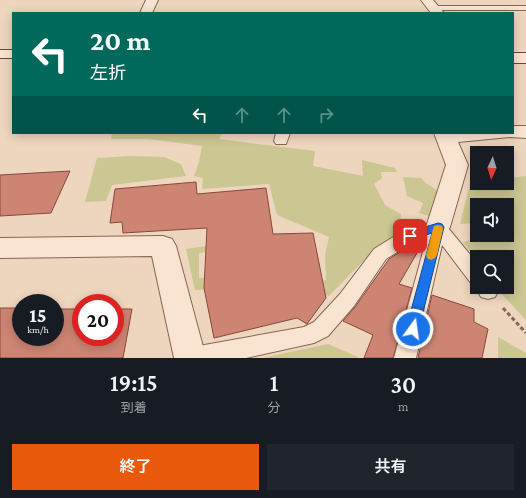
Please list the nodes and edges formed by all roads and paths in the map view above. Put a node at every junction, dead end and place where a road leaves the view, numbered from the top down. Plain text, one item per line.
1 (152, 0) edge
2 (433, 7) edge
3 (523, 8) dead end
4 (146, 12) edge
5 (0, 54) edge
6 (12, 54) edge
7 (514, 58) edge
8 (526, 58) edge
9 (514, 132) edge
10 (526, 132) edge
11 (474, 134) edge
12 (444, 135) edge
13 (438, 227) junction
14 (0, 248) edge
15 (470, 268) edge
16 (491, 294) edge
17 (526, 333) edge
18 (192, 358) edge
19 (405, 358) edge

1 - 4 street
2 - 3 lane
5 - 6 street
7 - 8 street
9 - 10 street
11 - 12 street
12 - 13 street
13 - 15 lane
13 - 18 lane
13 - 19 lane
14 - 18 street
16 - 17 path

